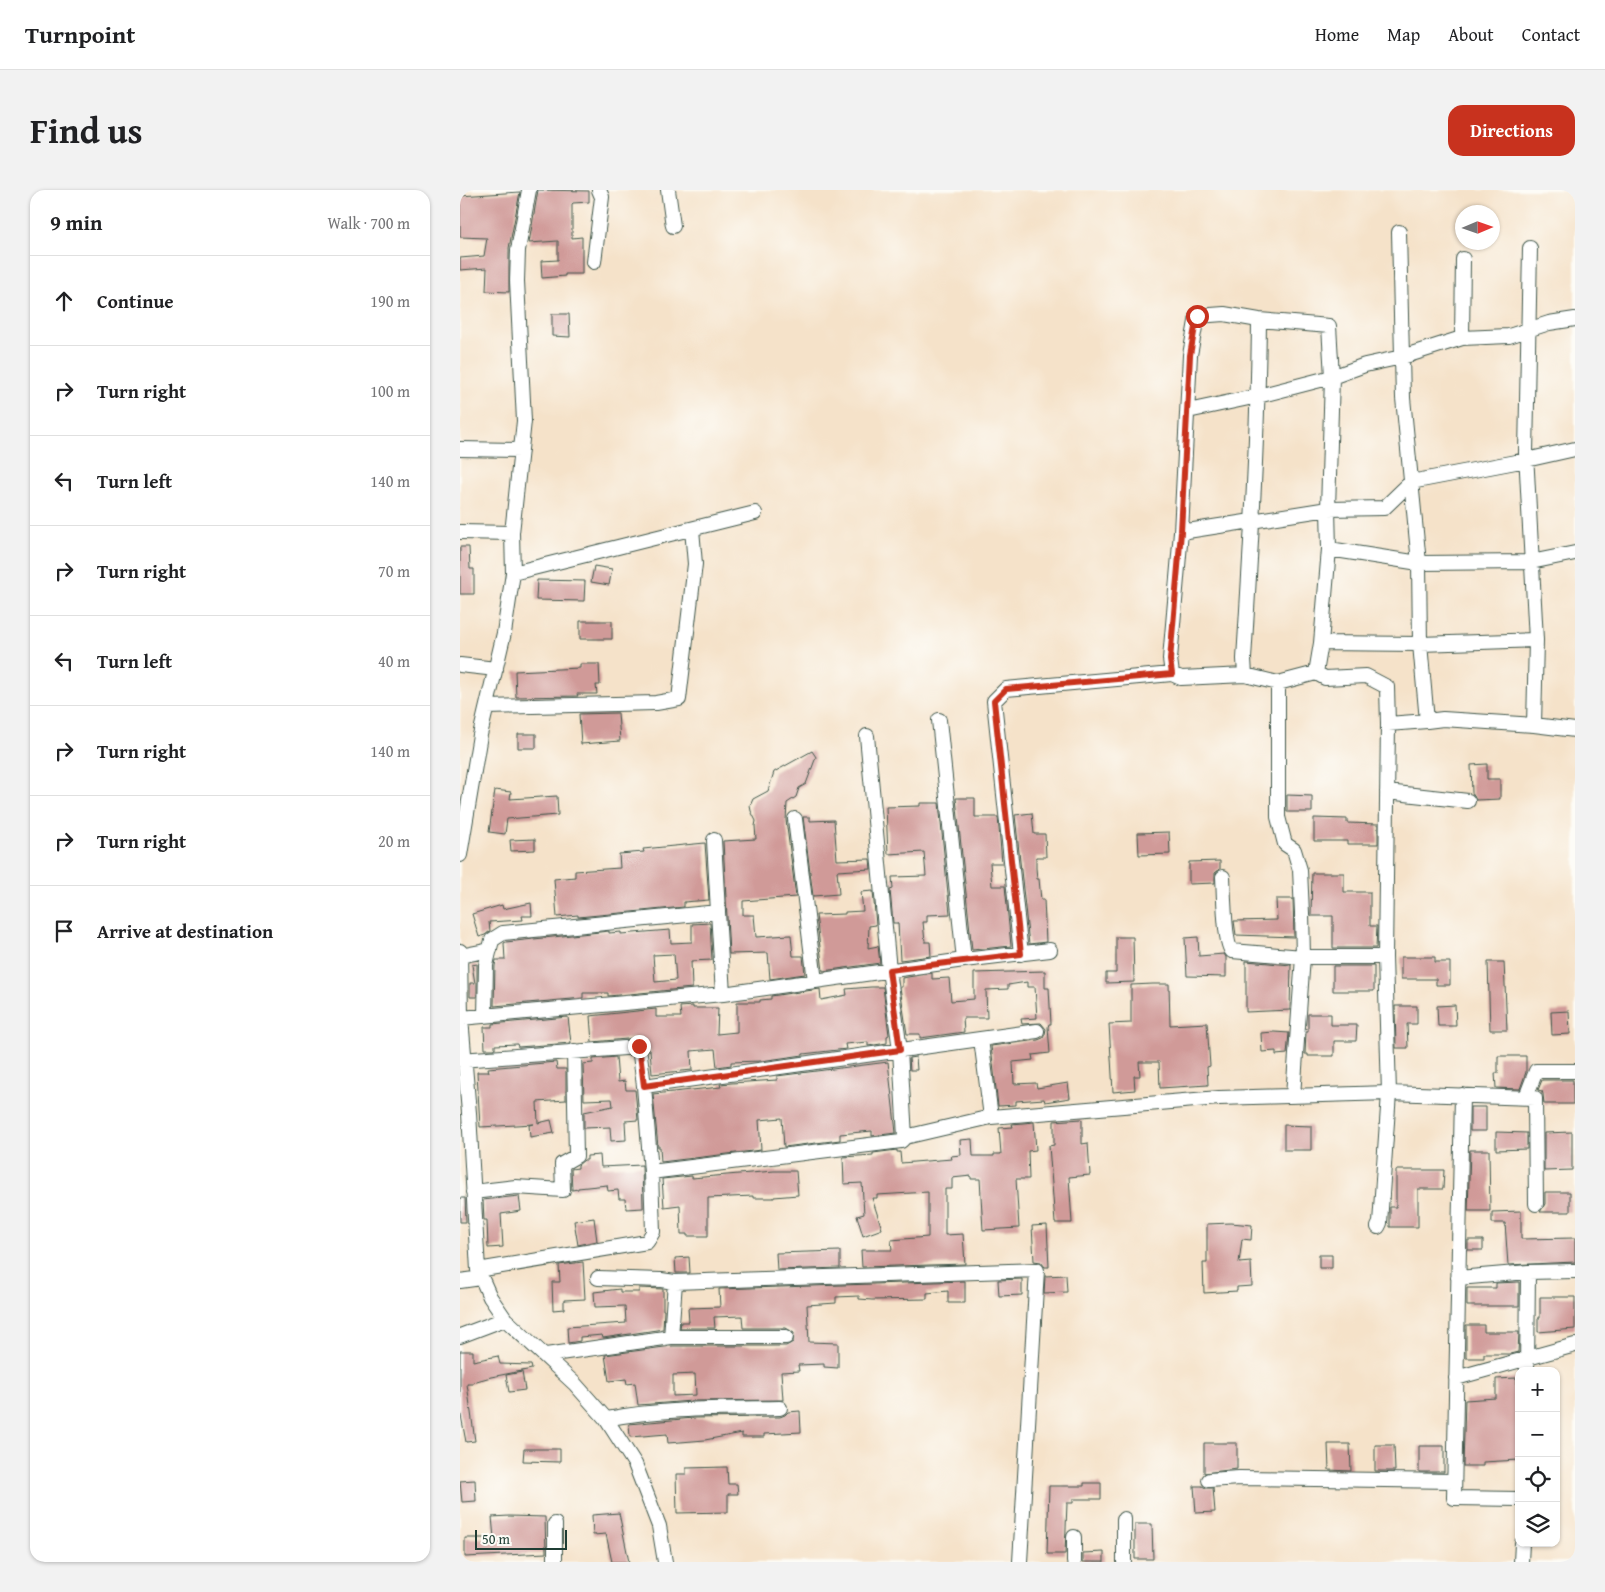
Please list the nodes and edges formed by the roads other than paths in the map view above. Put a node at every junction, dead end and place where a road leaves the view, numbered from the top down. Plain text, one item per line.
1 (529, 190) edge
2 (599, 190) edge
3 (668, 190) edge
4 (673, 226) dead end
5 (1399, 232) dead end
6 (1530, 248) dead end
7 (1463, 259) dead end
8 (594, 262) dead end
9 (1575, 319) edge
10 (1259, 320) junction
11 (1529, 329) junction
12 (1462, 338) junction
13 (1402, 358) junction
14 (1332, 377) junction
15 (1258, 396) junction
16 (1188, 412) junction
17 (460, 449) edge
18 (1575, 449) edge
19 (520, 450) junction
20 (1526, 460) junction
21 (1411, 482) junction
22 (1328, 509) junction
23 (755, 514) dead end
24 (1253, 520) junction
25 (692, 529) junction
26 (460, 532) edge
27 (1181, 532) junction
28 (512, 533) junction
29 (1329, 549) junction
30 (1575, 553) edge
31 (1531, 562) junction
32 (1419, 563) junction
33 (513, 573) junction
34 (1536, 640) junction
35 (1321, 643) junction
36 (1420, 644) junction
37 (460, 665) edge
38 (496, 669) junction
39 (1316, 673) junction
40 (1172, 674) junction
41 (1245, 675) junction
42 (1278, 683) junction
43 (487, 707) junction
44 (939, 720) dead end
45 (1427, 721) junction
46 (1388, 724) junction
47 (1534, 725) junction
48 (1575, 730) edge
49 (867, 736) dead end
50 (1387, 792) junction
51 (1468, 801) dead end
52 (795, 819) dead end
53 (714, 840) dead end
54 (460, 856) edge
55 (1223, 877) dead end
56 (718, 912) junction
57 (490, 950) junction
58 (1050, 950) dead end
59 (460, 952) edge
60 (1021, 954) junction
61 (460, 956) edge
62 (1385, 957) junction
63 (1302, 958) junction
64 (964, 960) junction
65 (889, 970) junction
66 (815, 980) junction
67 (723, 994) junction
68 (485, 1016) junction
69 (461, 1018) edge
70 (1037, 1031) dead end
71 (981, 1039) junction
72 (900, 1050) junction
73 (574, 1051) junction
74 (462, 1059) edge
75 (1575, 1071) edge
76 (644, 1086) junction
77 (1389, 1093) junction
78 (1462, 1095) junction
79 (1293, 1096) junction
80 (1526, 1097) junction
81 (991, 1117) junction
82 (904, 1137) junction
83 (466, 1160) edge
84 (651, 1172) junction
85 (473, 1192) junction
86 (1536, 1204) dead end
87 (1378, 1227) dead end
88 (1575, 1271) edge
89 (1528, 1272) junction
90 (480, 1274) junction
91 (598, 1278) dead end
92 (1458, 1278) junction
93 (460, 1281) edge
94 (675, 1282) junction
95 (506, 1319) junction
96 (460, 1336) edge
97 (786, 1336) dead end
98 (671, 1337) junction
99 (1575, 1345) edge
100 (546, 1355) junction
101 (1527, 1364) edge
102 (1456, 1378) junction
103 (780, 1408) dead end
104 (606, 1419) junction
105 (1209, 1480) dead end
106 (1454, 1481) junction
107 (1515, 1499) edge
108 (1124, 1519) dead end
109 (555, 1524) dead end
110 (1074, 1537) dead end
111 (1522, 1547) edge
112 (555, 1562) edge
113 (665, 1562) edge
114 (1020, 1562) edge
115 (1074, 1562) edge
116 (1124, 1562) edge
117 (1521, 1562) edge

1 - 19 street
2 - 8 street
3 - 4 street
5 - 13 street
6 - 11 street
7 - 12 street
9 - 11 street
10 - 14 street
10 - 15 street
10 - 16 street
11 - 12 street
11 - 20 street
12 - 13 street
13 - 14 street
13 - 21 street
14 - 15 street
14 - 22 street
15 - 16 street
15 - 24 street
16 - 27 street
17 - 19 street
18 - 20 street
19 - 28 street
20 - 21 street
20 - 31 street
21 - 22 street
21 - 32 street
22 - 24 street
22 - 29 street
23 - 25 street
24 - 27 street
24 - 41 street
25 - 33 street
25 - 43 street
26 - 28 street
27 - 40 street
28 - 33 street
29 - 32 street
29 - 35 street
30 - 31 street
31 - 32 street
31 - 34 street
32 - 36 street
33 - 38 street
34 - 36 street
34 - 47 street
35 - 36 street
35 - 39 street
36 - 45 street
37 - 38 street
38 - 43 street
39 - 42 street
39 - 46 street
40 - 41 street
40 - 60 street
41 - 42 street
42 - 63 street
43 - 54 street
44 - 64 street
45 - 46 street
45 - 47 street
46 - 50 street
47 - 48 street
49 - 65 street
50 - 51 street
50 - 62 street
52 - 66 street
53 - 56 street
55 - 63 street
56 - 57 street
56 - 67 street
57 - 61 street
57 - 68 street
58 - 60 street
59 - 61 street
60 - 64 street
61 - 69 street
62 - 63 street
62 - 77 street
63 - 79 street
64 - 65 street
65 - 66 street
65 - 72 street
66 - 67 street
67 - 68 street
68 - 69 street
69 - 74 street
70 - 71 street
71 - 72 street
71 - 81 street
72 - 76 street
72 - 82 street
73 - 74 street
73 - 76 street
73 - 85 street
74 - 83 street
75 - 80 street
76 - 84 street
77 - 78 street
77 - 79 street
77 - 87 street
78 - 80 street
78 - 92 street
79 - 81 street
80 - 86 street
81 - 82 street
82 - 84 street
83 - 85 street
84 - 90 street
85 - 90 street
88 - 89 street
89 - 92 street
89 - 101 street
90 - 93 street
90 - 95 street
91 - 94 street
92 - 102 street
94 - 98 street
94 - 114 street
95 - 96 street
95 - 100 street
97 - 98 street
98 - 100 street
99 - 101 street
100 - 104 street
101 - 102 street
102 - 106 street
103 - 104 street
104 - 113 street
105 - 106 street
106 - 107 street
108 - 116 street
109 - 112 street
110 - 115 street
111 - 117 street

